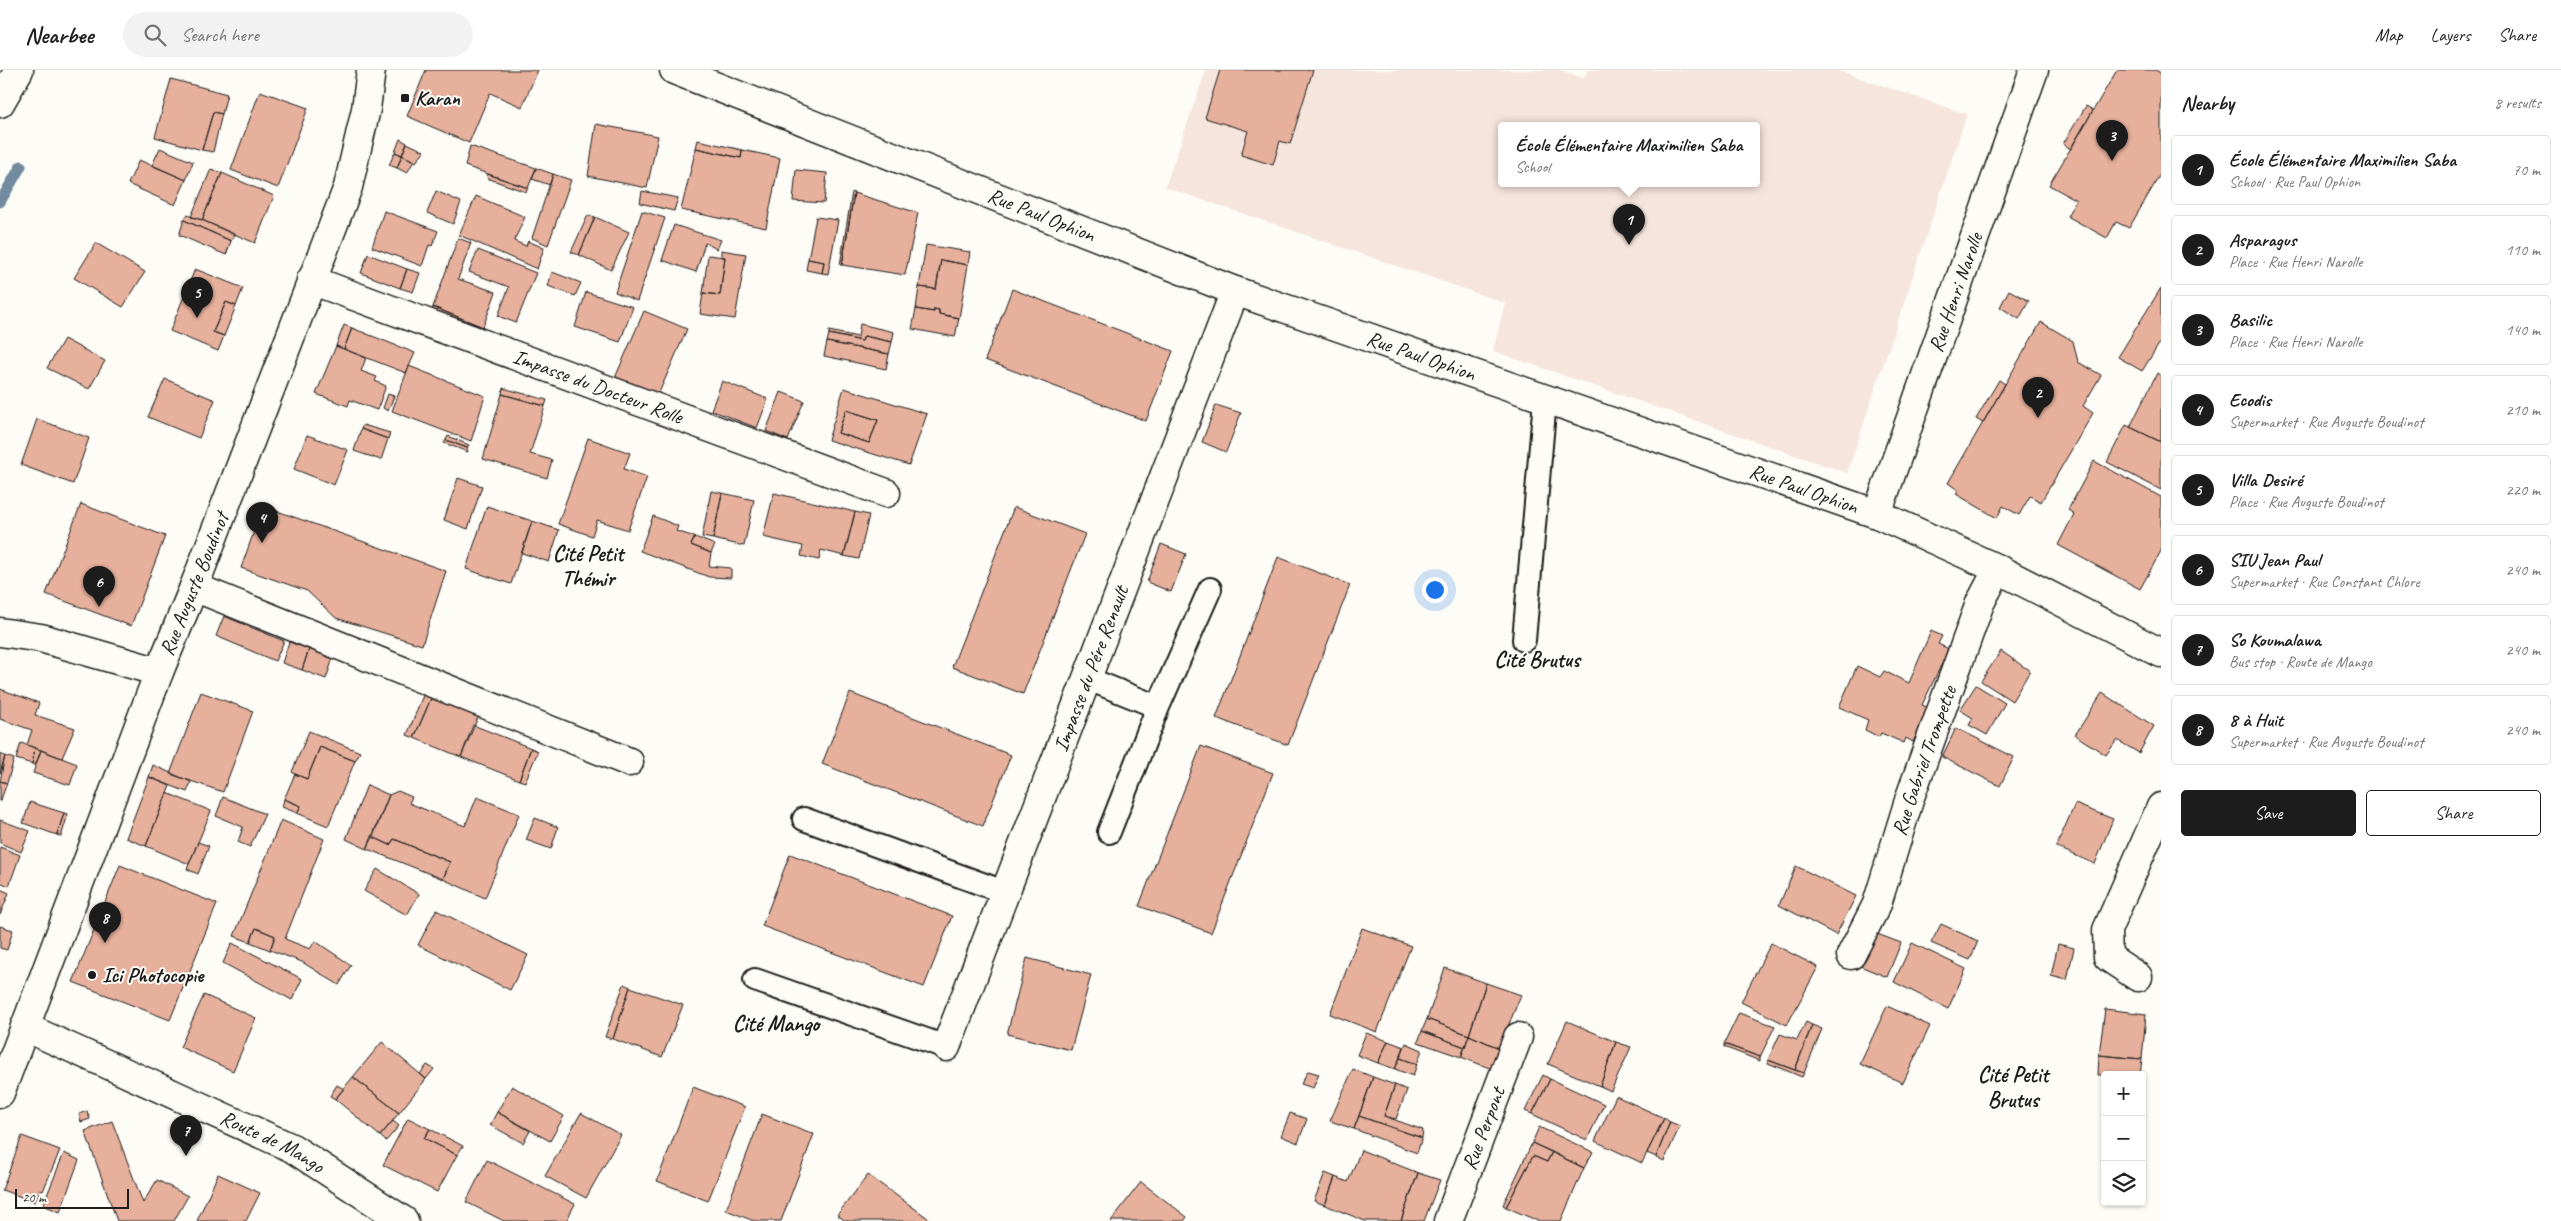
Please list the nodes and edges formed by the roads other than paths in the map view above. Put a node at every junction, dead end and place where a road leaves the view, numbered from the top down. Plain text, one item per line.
1 (19, 70) edge
2 (371, 70) edge
3 (674, 70) edge
4 (2034, 70) edge
5 (0, 103) edge
6 (311, 280) junction
7 (1235, 291) junction
8 (1545, 400) junction
9 (886, 493) dead end
10 (1876, 514) junction
11 (1998, 569) junction
12 (194, 587) junction
13 (1210, 589) dead end
14 (0, 632) edge
15 (1524, 640) dead end
16 (2161, 653) edge
17 (159, 672) junction
18 (1086, 678) junction
19 (1158, 706) junction
20 (628, 762) dead end
21 (2161, 807) edge
22 (804, 819) dead end
23 (1109, 832) dead end
24 (1004, 892) junction
25 (1851, 955) dead end
26 (2138, 976) dead end
27 (756, 980) dead end
28 (25, 1027) junction
29 (1518, 1037) dead end
30 (946, 1047) joint
31 (0, 1093) edge
32 (404, 1221) edge
33 (1448, 1221) edge

1 - 5 street
2 - 6 street, Rue Auguste Boudinot
3 - 7 street, Rue Paul Ophion
4 - 10 street, Rue Henri Narolle
6 - 9 street, Impasse du Docteur Rolle
6 - 12 street, Rue Auguste Boudinot
7 - 8 street, Rue Paul Ophion
7 - 18 street, Impasse du Pére Renault
8 - 10 street, Rue Paul Ophion
8 - 15 lane
10 - 11 street, Rue Paul Ophion
11 - 16 street, Rue Paul Ophion
11 - 25 street, Rue Gabriel Trompette
12 - 17 street, Rue Auguste Boudinot
12 - 20 street
13 - 19 lane
14 - 17 street
17 - 28 street, Rue Auguste Boudinot
18 - 19 lane
18 - 24 street, Impasse du Pére Renault
19 - 23 lane
21 - 26 street
22 - 24 lane
24 - 30 street, Impasse du Pére Renault
27 - 30 lane
28 - 31 street, Rue Auguste Boudinot
28 - 32 street, Route de Mango
29 - 33 street, Rue Perpont

